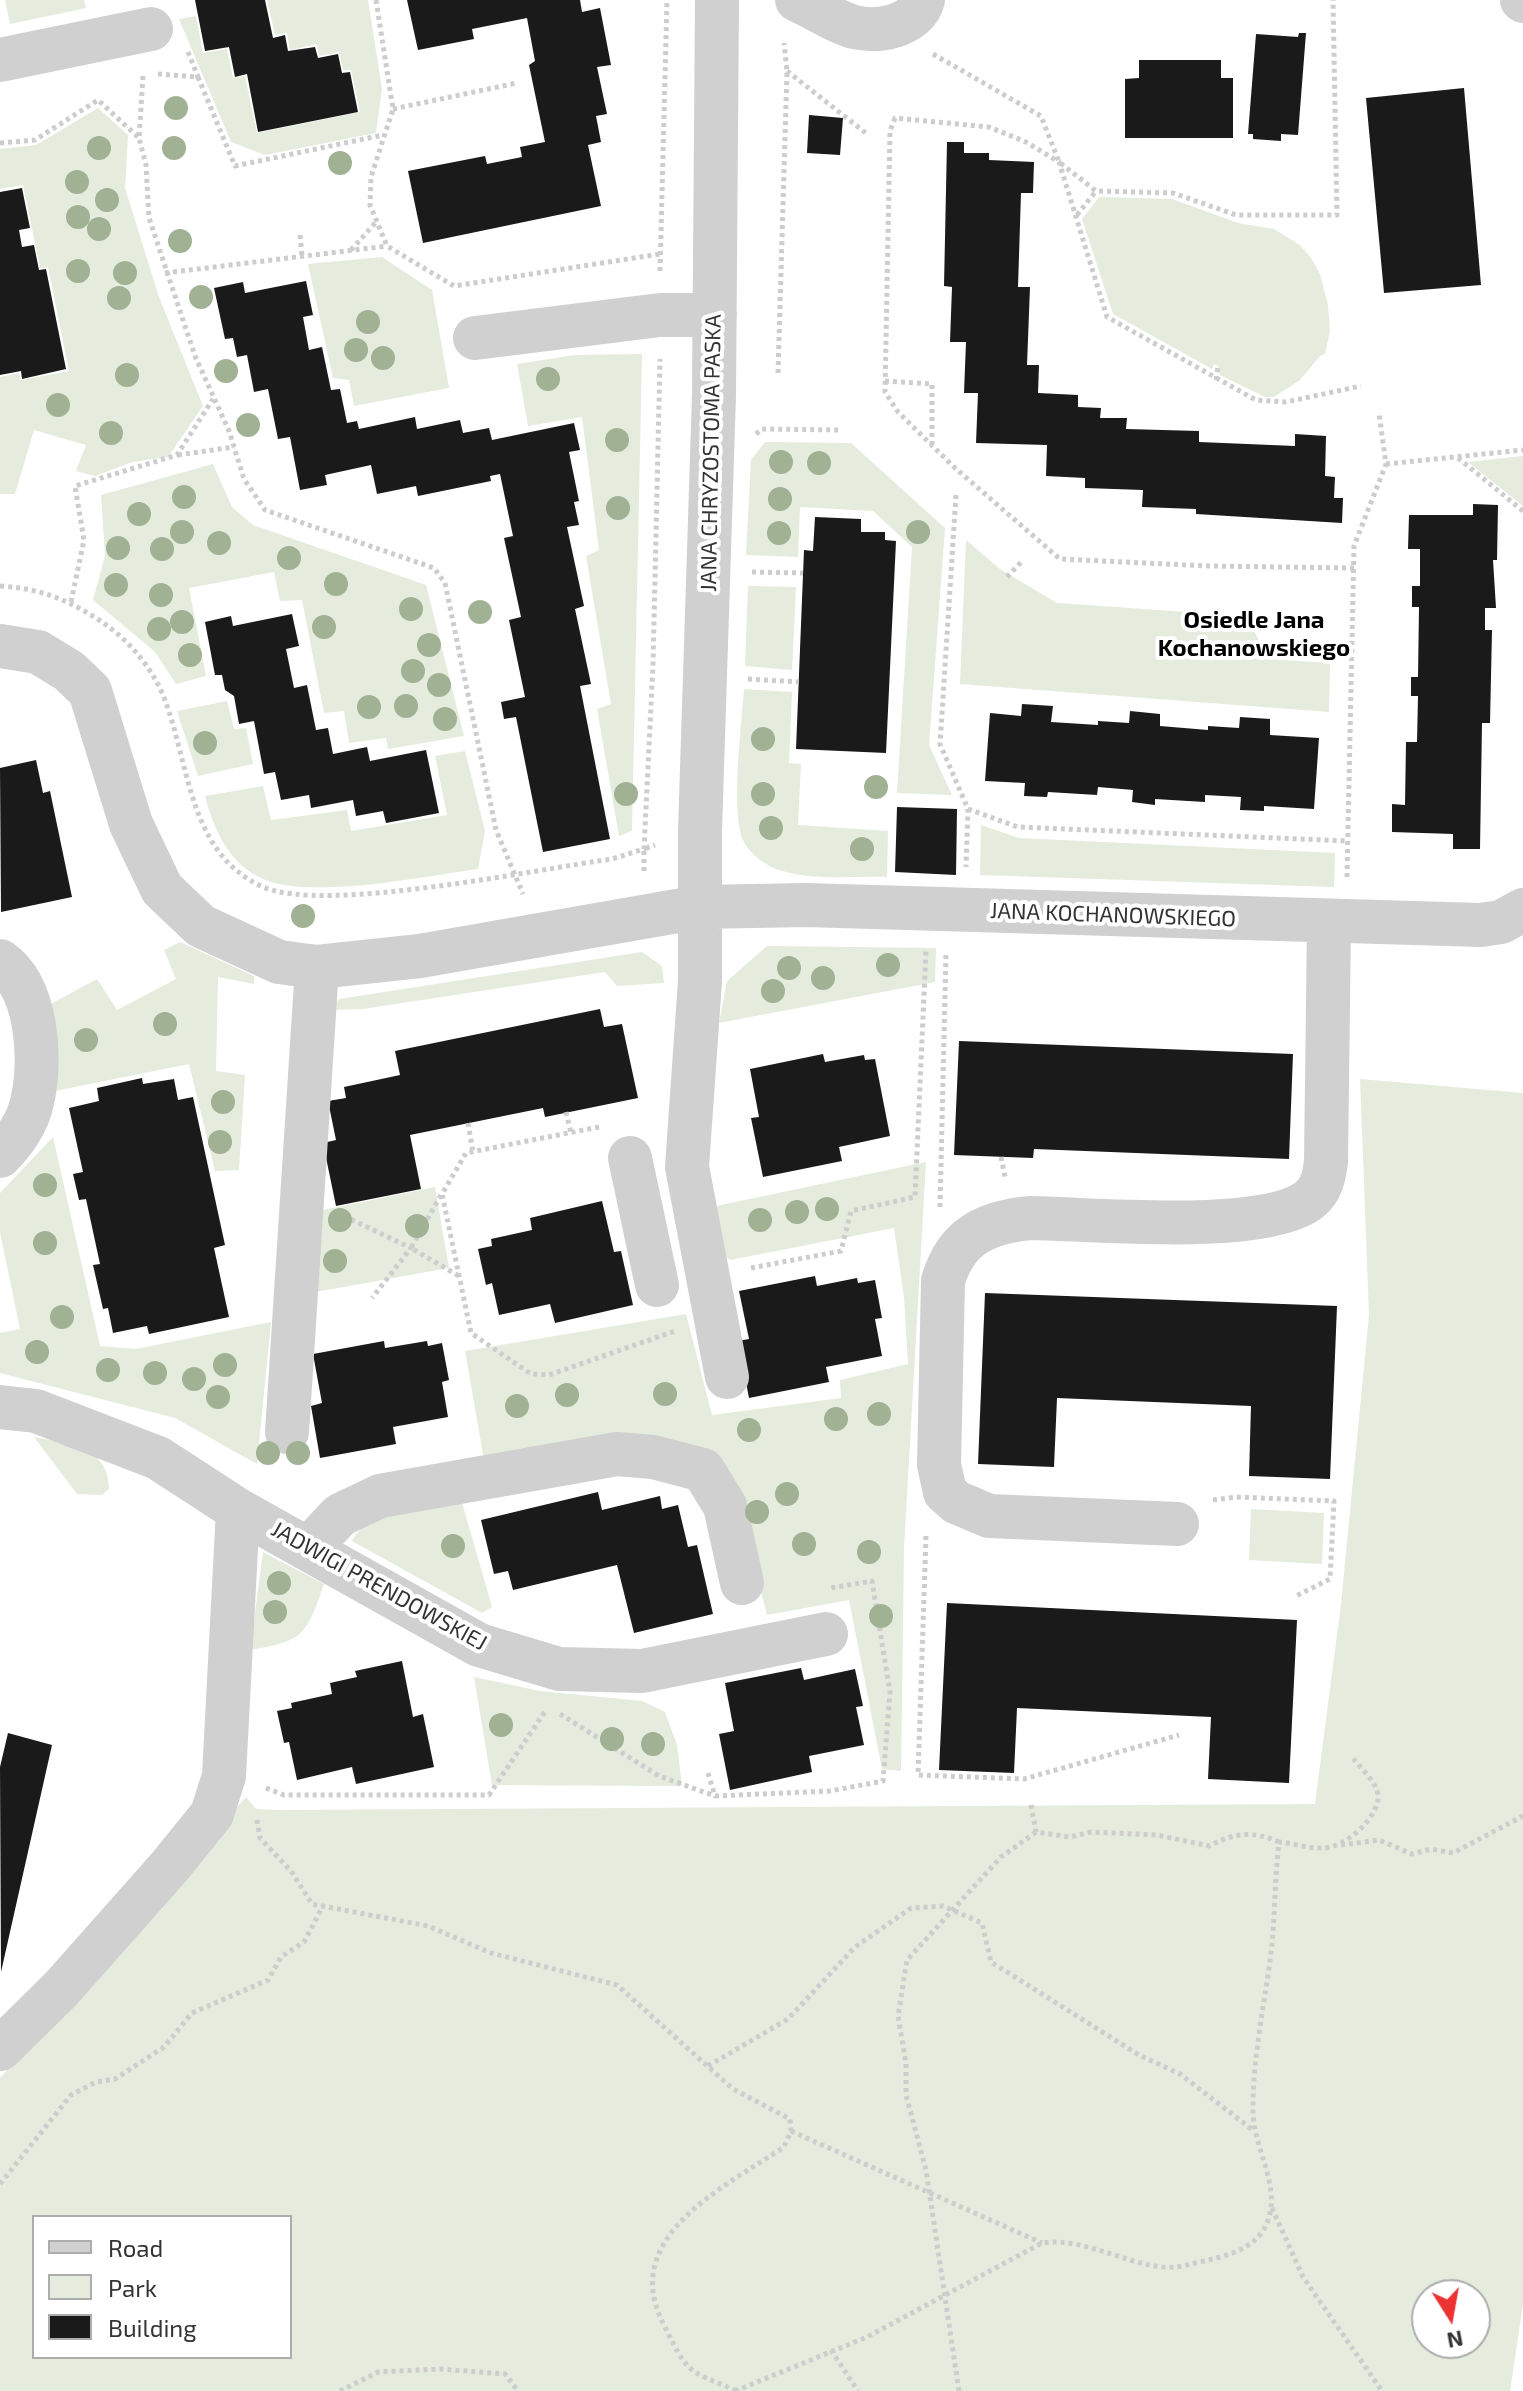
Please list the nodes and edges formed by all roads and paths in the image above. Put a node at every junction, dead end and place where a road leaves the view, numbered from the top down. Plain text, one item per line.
1 (376, 0) edge
2 (667, 0) edge
3 (717, 0) edge
4 (923, 0) edge
5 (1333, 0) edge
6 (796, 21) edge
7 (151, 29) dead end
8 (923, 55) dead end
9 (0, 60) edge
10 (787, 71) junction
11 (517, 83) dead end
12 (393, 109) junction
13 (867, 134) dead end
14 (383, 135) junction
15 (139, 138) junction
16 (0, 143) edge
17 (1059, 162) junction
18 (1096, 191) junction
19 (1076, 216) junction
20 (377, 221) junction
21 (300, 235) dead end
22 (387, 246) junction
23 (351, 251) junction
24 (660, 254) junction
25 (302, 256) junction
26 (165, 273) junction
27 (660, 282) dead end
28 (715, 315) junction
29 (475, 338) dead end
30 (660, 350) dead end
31 (1218, 366) dead end
32 (778, 373) dead end
33 (1216, 380) junction
34 (885, 381) junction
35 (1361, 386) dead end
36 (214, 398) junction
37 (1379, 413) dead end
38 (841, 430) dead end
39 (753, 437) dead end
40 (931, 445) junction
41 (234, 447) junction
42 (1523, 450) edge
43 (177, 455) junction
44 (1457, 457) junction
45 (1386, 464) junction
46 (956, 495) dead end
47 (1523, 511) edge
48 (1023, 560) dead end
49 (1354, 568) junction
50 (749, 572) dead end
51 (803, 573) dead end
52 (1007, 577) dead end
53 (0, 586) edge
54 (71, 602) junction
55 (0, 646) edge
56 (733, 678) dead end
57 (799, 682) dead end
58 (968, 809) junction
59 (1348, 841) junction
60 (513, 872) junction
61 (700, 907) junction
62 (946, 909) junction
63 (1523, 910) edge
64 (1335, 923) junction
65 (545, 933) junction
66 (0, 961) edge
67 (317, 967) junction
68 (566, 1112) dead end
69 (468, 1123) dead end
70 (571, 1133) junction
71 (616, 1142) joint
72 (473, 1152) junction
73 (0, 1156) edge
74 (1001, 1157) dead end
75 (1007, 1183) dead end
76 (442, 1194) junction
77 (299, 1211) junction
78 (959, 1246) junction
79 (411, 1248) junction
80 (459, 1276) junction
81 (657, 1285) dead end
82 (710, 1297) junction
83 (372, 1298) dead end
84 (727, 1377) dead end
85 (0, 1407) edge
86 (287, 1432) dead end
87 (940, 1481) junction
88 (238, 1510) junction
89 (1177, 1524) joint
90 (309, 1548) junction
91 (872, 1581) dead end
92 (742, 1583) dead end
93 (1294, 1597) dead end
94 (826, 1634) dead end
95 (1179, 1735) dead end
96 (1353, 1758) dead end
97 (708, 1773) dead end
98 (259, 1777) dead end
99 (715, 1796) junction
100 (1031, 1805) dead end
101 (256, 1809) dead end
102 (1523, 1816) edge
103 (1036, 1832) junction
104 (1279, 1842) junction
105 (1340, 1845) junction
106 (323, 1906) junction
107 (950, 1909) junction
108 (0, 2049) edge
109 (708, 2066) junction
110 (791, 2131) junction
111 (1255, 2132) junction
112 (0, 2184) edge
113 (929, 2194) junction
114 (1271, 2207) junction
115 (1042, 2243) junction
116 (944, 2294) junction
117 (831, 2350) junction
118 (340, 2391) edge
119 (518, 2391) edge
120 (736, 2391) edge
121 (858, 2391) edge
122 (959, 2391) edge
123 (1381, 2391) edge

1 - 12 path
2 - 24 path
3 - 28 street, JANA CHRYZOSTOMA PASKA
4 - 6 street
5 - 18 path
6 - 10 path
7 - 9 street
8 - 17 path
10 - 13 path
10 - 32 path
11 - 12 path
12 - 14 path
14 - 15 path
14 - 20 path
15 - 16 path
15 - 26 path
17 - 18 path
17 - 19 path
17 - 34 path
18 - 19 path
19 - 33 path
20 - 22 path
20 - 23 path
21 - 25 path
22 - 23 path
22 - 24 path
23 - 25 path
24 - 27 path
25 - 26 path
26 - 36 path
28 - 29 street
28 - 61 street, JANA CHRYZOSTOMA PASKA
30 - 60 path
31 - 33 path
33 - 35 path
34 - 40 path
34 - 40 path
36 - 41 path
36 - 43 path
37 - 45 path
38 - 39 path
40 - 49 path
41 - 43 path
41 - 60 path
42 - 44 path
43 - 54 path
44 - 45 path
44 - 47 path
45 - 49 path
46 - 58 path
48 - 52 path
49 - 59 path
50 - 51 path
53 - 54 path
54 - 60 path
55 - 67 street, JANA KOCHANOWSKIEGO
56 - 57 path
58 - 59 path
58 - 62 path
59 - 64 path
60 - 65 path
61 - 62 street, JANA KOCHANOWSKIEGO
61 - 65 street, JANA KOCHANOWSKIEGO
61 - 82 street, JANA CHRYZOSTOMA PASKA
62 - 64 street, JANA KOCHANOWSKIEGO
62 - 78 path
62 - 82 path
63 - 64 street, JANA KOCHANOWSKIEGO
64 - 78 street
65 - 67 street, JANA KOCHANOWSKIEGO
66 - 73 street
67 - 77 street
68 - 70 path
69 - 72 path
70 - 71 path
70 - 72 path
71 - 81 street
72 - 76 path
74 - 75 path
76 - 79 path
76 - 80 path
77 - 79 path
77 - 86 street
78 - 87 street
79 - 80 path
79 - 83 path
80 - 82 path
82 - 84 street, JANA CHRYZOSTOMA PASKA
85 - 88 street, JADWIGI PRENDOWSKIEJ
87 - 89 street
87 - 95 path
88 - 90 street, JADWIGI PRENDOWSKIEJ
88 - 108 street
89 - 93 path
90 - 92 street
90 - 94 street, JADWIGI PRENDOWSKIEJ
91 - 99 path
96 - 105 path
97 - 99 path
98 - 99 path
100 - 103 path
101 - 106 path
102 - 105 path
103 - 104 path
103 - 107 path
104 - 105 path
104 - 111 path
106 - 109 path
106 - 112 path
107 - 109 path
107 - 111 path
107 - 113 path
109 - 110 path
110 - 113 path
110 - 120 path
111 - 114 path
113 - 115 path
113 - 116 path
114 - 115 path
114 - 123 path
115 - 116 path
116 - 117 path
116 - 122 path
117 - 120 path
117 - 121 path
118 - 119 path

